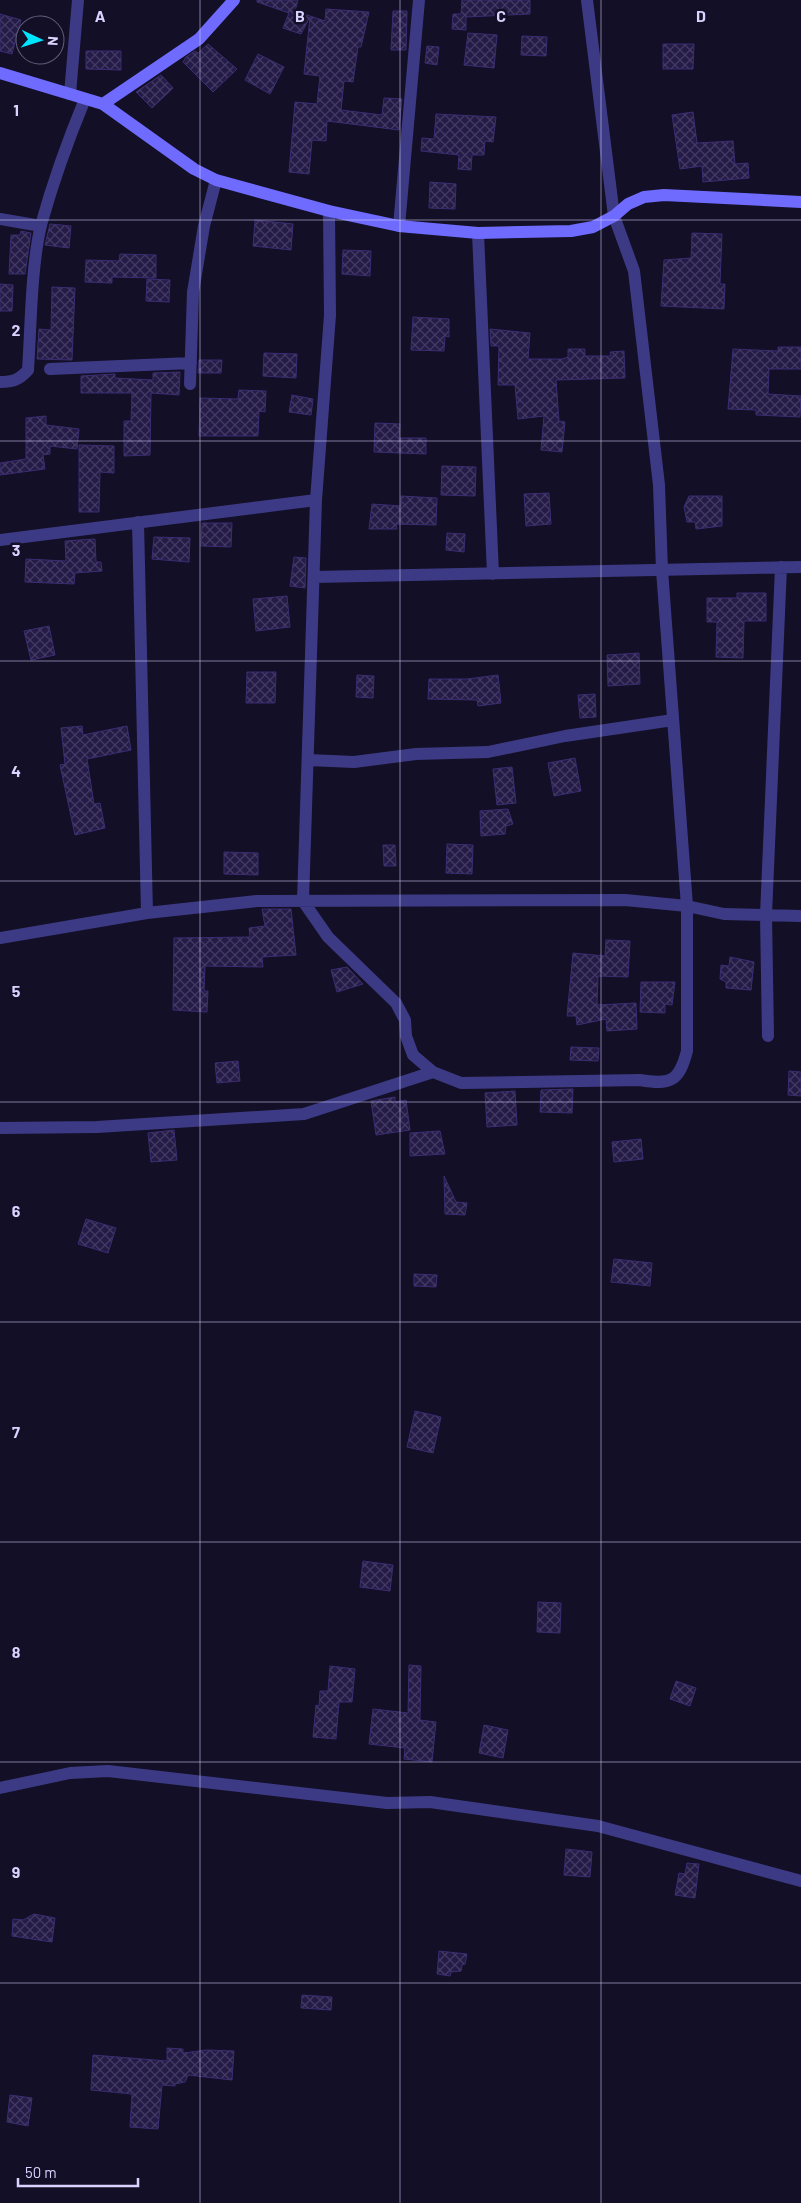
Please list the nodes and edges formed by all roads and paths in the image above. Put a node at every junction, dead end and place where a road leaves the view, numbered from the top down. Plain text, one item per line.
1 (78, 0) edge
2 (234, 0) edge
3 (419, 0) edge
4 (587, 0) edge
5 (0, 73) edge
6 (70, 94) junction
7 (86, 99) junction
8 (103, 104) junction
9 (216, 180) junction
10 (801, 202) edge
11 (329, 211) junction
12 (614, 216) junction
13 (0, 219) edge
14 (41, 226) junction
15 (399, 226) junction
16 (478, 232) junction
17 (191, 364) junction
18 (50, 369) dead end
19 (0, 382) edge
20 (190, 384) dead end
21 (316, 500) junction
22 (138, 522) junction
23 (0, 540) edge
24 (781, 567) junction
25 (801, 567) edge
26 (662, 570) junction
27 (493, 574) junction
28 (314, 577) junction
29 (673, 720) junction
30 (308, 760) junction
31 (303, 901) junction
32 (687, 906) junction
33 (147, 913) junction
34 (766, 915) junction
35 (801, 916) edge
36 (0, 938) edge
37 (768, 1036) dead end
38 (433, 1072) junction
39 (0, 1128) edge
40 (0, 1788) edge
41 (801, 1881) edge

1 - 6 street
2 - 8 street
3 - 15 street
4 - 12 street
5 - 6 street
6 - 7 street
7 - 8 street
7 - 14 street
8 - 9 street
9 - 11 street
9 - 17 street
10 - 12 street
11 - 15 street
11 - 21 street
12 - 16 street
12 - 26 street
13 - 14 street
14 - 19 street
15 - 16 street
16 - 27 street
17 - 18 street
17 - 20 street
21 - 22 street
21 - 28 street
22 - 23 street
22 - 33 street
24 - 25 street
24 - 26 street
24 - 34 street
26 - 27 street
26 - 29 street
27 - 28 street
28 - 30 street
29 - 30 street
29 - 32 street
30 - 31 street
31 - 32 street
31 - 33 street
31 - 38 street
32 - 34 street
32 - 38 street
33 - 36 street
34 - 35 street
34 - 37 street
38 - 39 street
40 - 41 street

